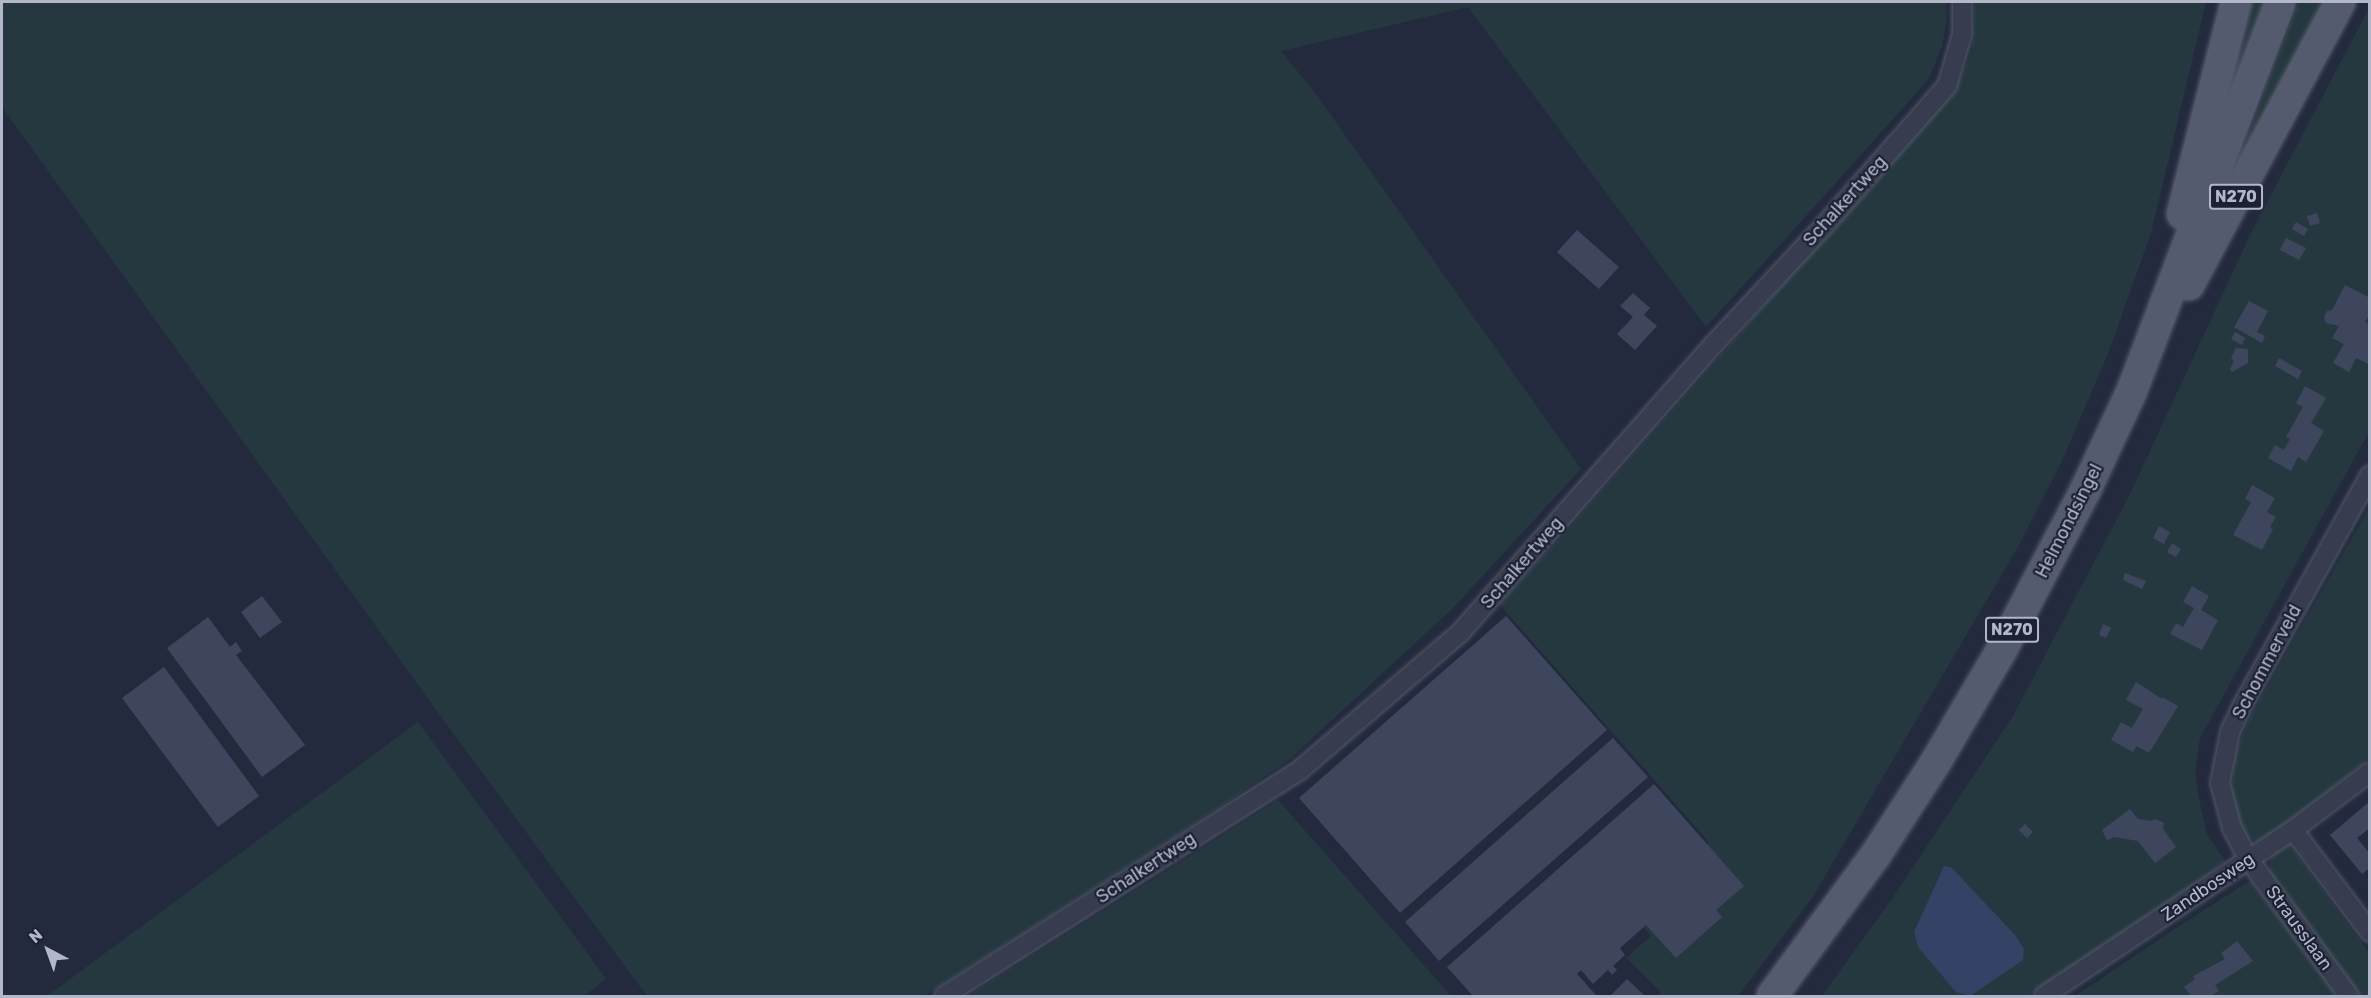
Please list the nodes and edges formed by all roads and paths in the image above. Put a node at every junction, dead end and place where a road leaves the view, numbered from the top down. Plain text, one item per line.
1 (1962, 2) edge
2 (2236, 2) edge
3 (2280, 2) edge
4 (2340, 2) edge
5 (2181, 262) junction
6 (2132, 393) junction
7 (2368, 479) edge
8 (2370, 772) edge
9 (2293, 830) junction
10 (2249, 860) junction
11 (2370, 932) edge
12 (944, 996) edge
13 (1772, 996) edge
14 (2044, 996) edge
15 (2349, 996) edge

1 - 12 street, Schalkertweg
2 - 5 main road, N270
3 - 5 main road, Helmondsingel / N270
4 - 6 main road, N270
5 - 6 main road, Helmondsingel / N270
6 - 13 main road, Helmondsingel / N270
7 - 10 street, Schommerveld
8 - 9 street, Zandbosweg
9 - 10 street, Zandbosweg
9 - 11 street
10 - 14 street, Zandbosweg
10 - 15 street, Strausslaan

